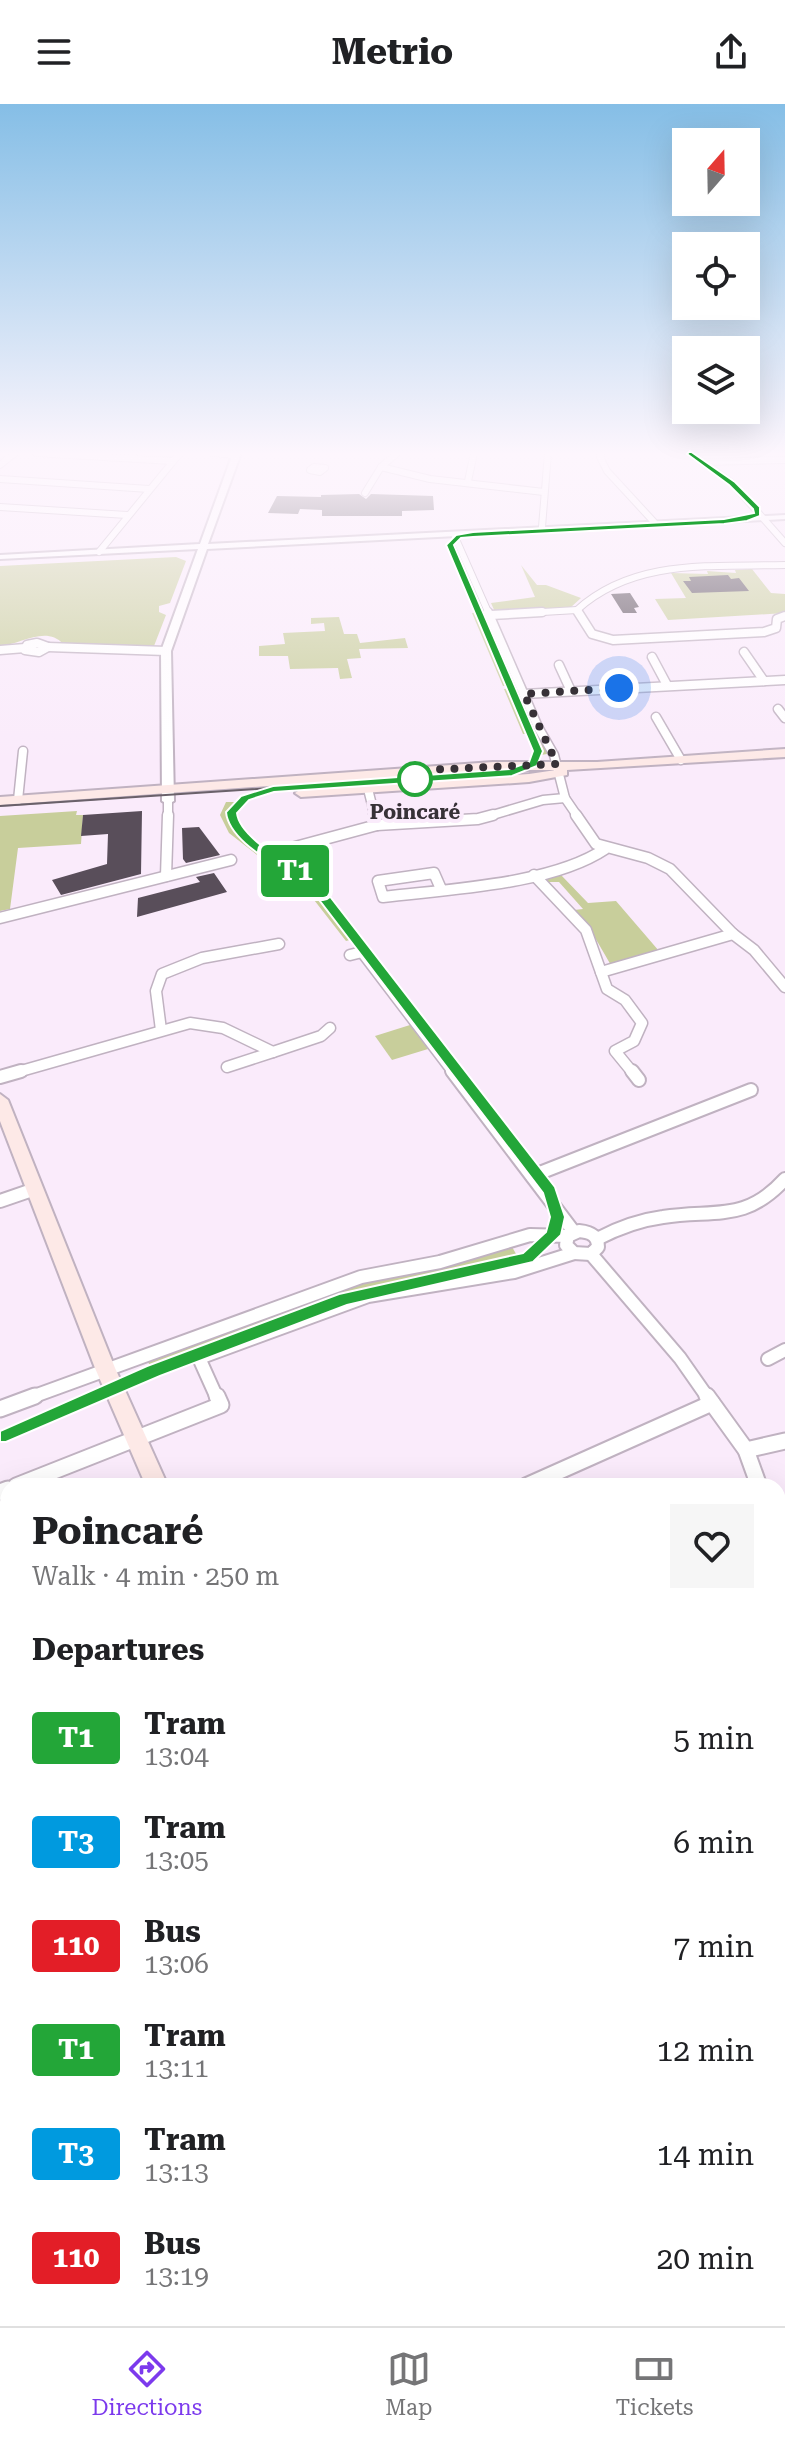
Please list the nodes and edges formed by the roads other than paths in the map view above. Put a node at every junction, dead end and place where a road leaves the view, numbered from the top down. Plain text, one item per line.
1 (200, 557) edge
2 (464, 557) edge
3 (785, 565) edge
4 (577, 610) junction
5 (491, 615) junction
6 (785, 616) edge
7 (0, 650) edge
8 (166, 651) junction
9 (744, 652) dead end
10 (652, 657) dead end
11 (559, 665) dead end
12 (785, 680) edge
13 (764, 681) junction
14 (667, 685) junction
15 (571, 691) junction
16 (524, 694) junction
17 (778, 709) dead end
18 (656, 717) dead end
19 (785, 718) edge
20 (23, 751) dead end
21 (785, 753) edge
22 (681, 760) junction
23 (559, 768) junction
24 (368, 789) junction
25 (167, 795) junction
26 (565, 798) junction
27 (18, 800) junction
28 (0, 801) edge
29 (0, 811) edge
30 (377, 825) junction
31 (605, 849) junction
32 (284, 850) dead end
33 (231, 860) dead end
34 (534, 875) junction
35 (166, 876) junction
36 (441, 889) junction
37 (0, 918) edge
38 (733, 934) junction
39 (279, 944) dead end
40 (350, 955) dead end
41 (601, 972) junction
42 (779, 972) edge
43 (785, 987) edge
44 (330, 1028) dead end
45 (161, 1030) junction
46 (273, 1052) junction
47 (227, 1067) dead end
48 (0, 1077) edge
49 (639, 1080) dead end
50 (751, 1090) dead end
51 (0, 1100) edge
52 (532, 1176) junction
53 (785, 1179) edge
54 (35, 1189) junction
55 (0, 1201) edge
56 (571, 1234) junction
57 (597, 1239) junction
58 (574, 1253) junction
59 (591, 1254) junction
60 (785, 1350) edge
61 (768, 1359) dead end
62 (105, 1368) junction
63 (712, 1403) junction
64 (0, 1409) edge
65 (136, 1438) junction
66 (785, 1441) edge
67 (746, 1450) junction
68 (36, 1478) edge
69 (154, 1478) edge
70 (544, 1478) edge
71 (756, 1478) edge

1 - 8 street
2 - 5 street
3 - 4 street
4 - 5 street
4 - 6 street
5 - 16 street
7 - 8 street
8 - 25 street
9 - 13 street
10 - 14 street
11 - 15 street
12 - 13 street
13 - 14 street
14 - 15 street
15 - 16 street
16 - 23 street
17 - 19 street
18 - 22 street
20 - 27 street
21 - 22 main road
22 - 23 main road
23 - 24 main road
23 - 25 main road
23 - 26 street
24 - 25 main road
24 - 30 street
25 - 27 main road
25 - 29 main road
25 - 35 street
26 - 30 street
26 - 31 street
27 - 28 main road
30 - 32 street
31 - 34 street
31 - 38 street
33 - 35 street
34 - 36 street
34 - 41 street
35 - 37 street
36 - 36 street
38 - 41 street
38 - 42 street
39 - 45 street
40 - 52 street
41 - 49 street
42 - 43 street
44 - 46 street
45 - 46 street
45 - 48 street
46 - 47 street
50 - 52 street
51 - 54 main road
52 - 56 street
53 - 57 street
54 - 55 street
54 - 62 main road
56 - 57 street
56 - 58 street
56 - 62 street
57 - 59 street
58 - 59 street
58 - 65 street
59 - 63 street
60 - 61 street
62 - 64 street
62 - 65 main road
63 - 67 street
63 - 70 street
65 - 68 street
65 - 69 main road
66 - 67 street
67 - 71 street

